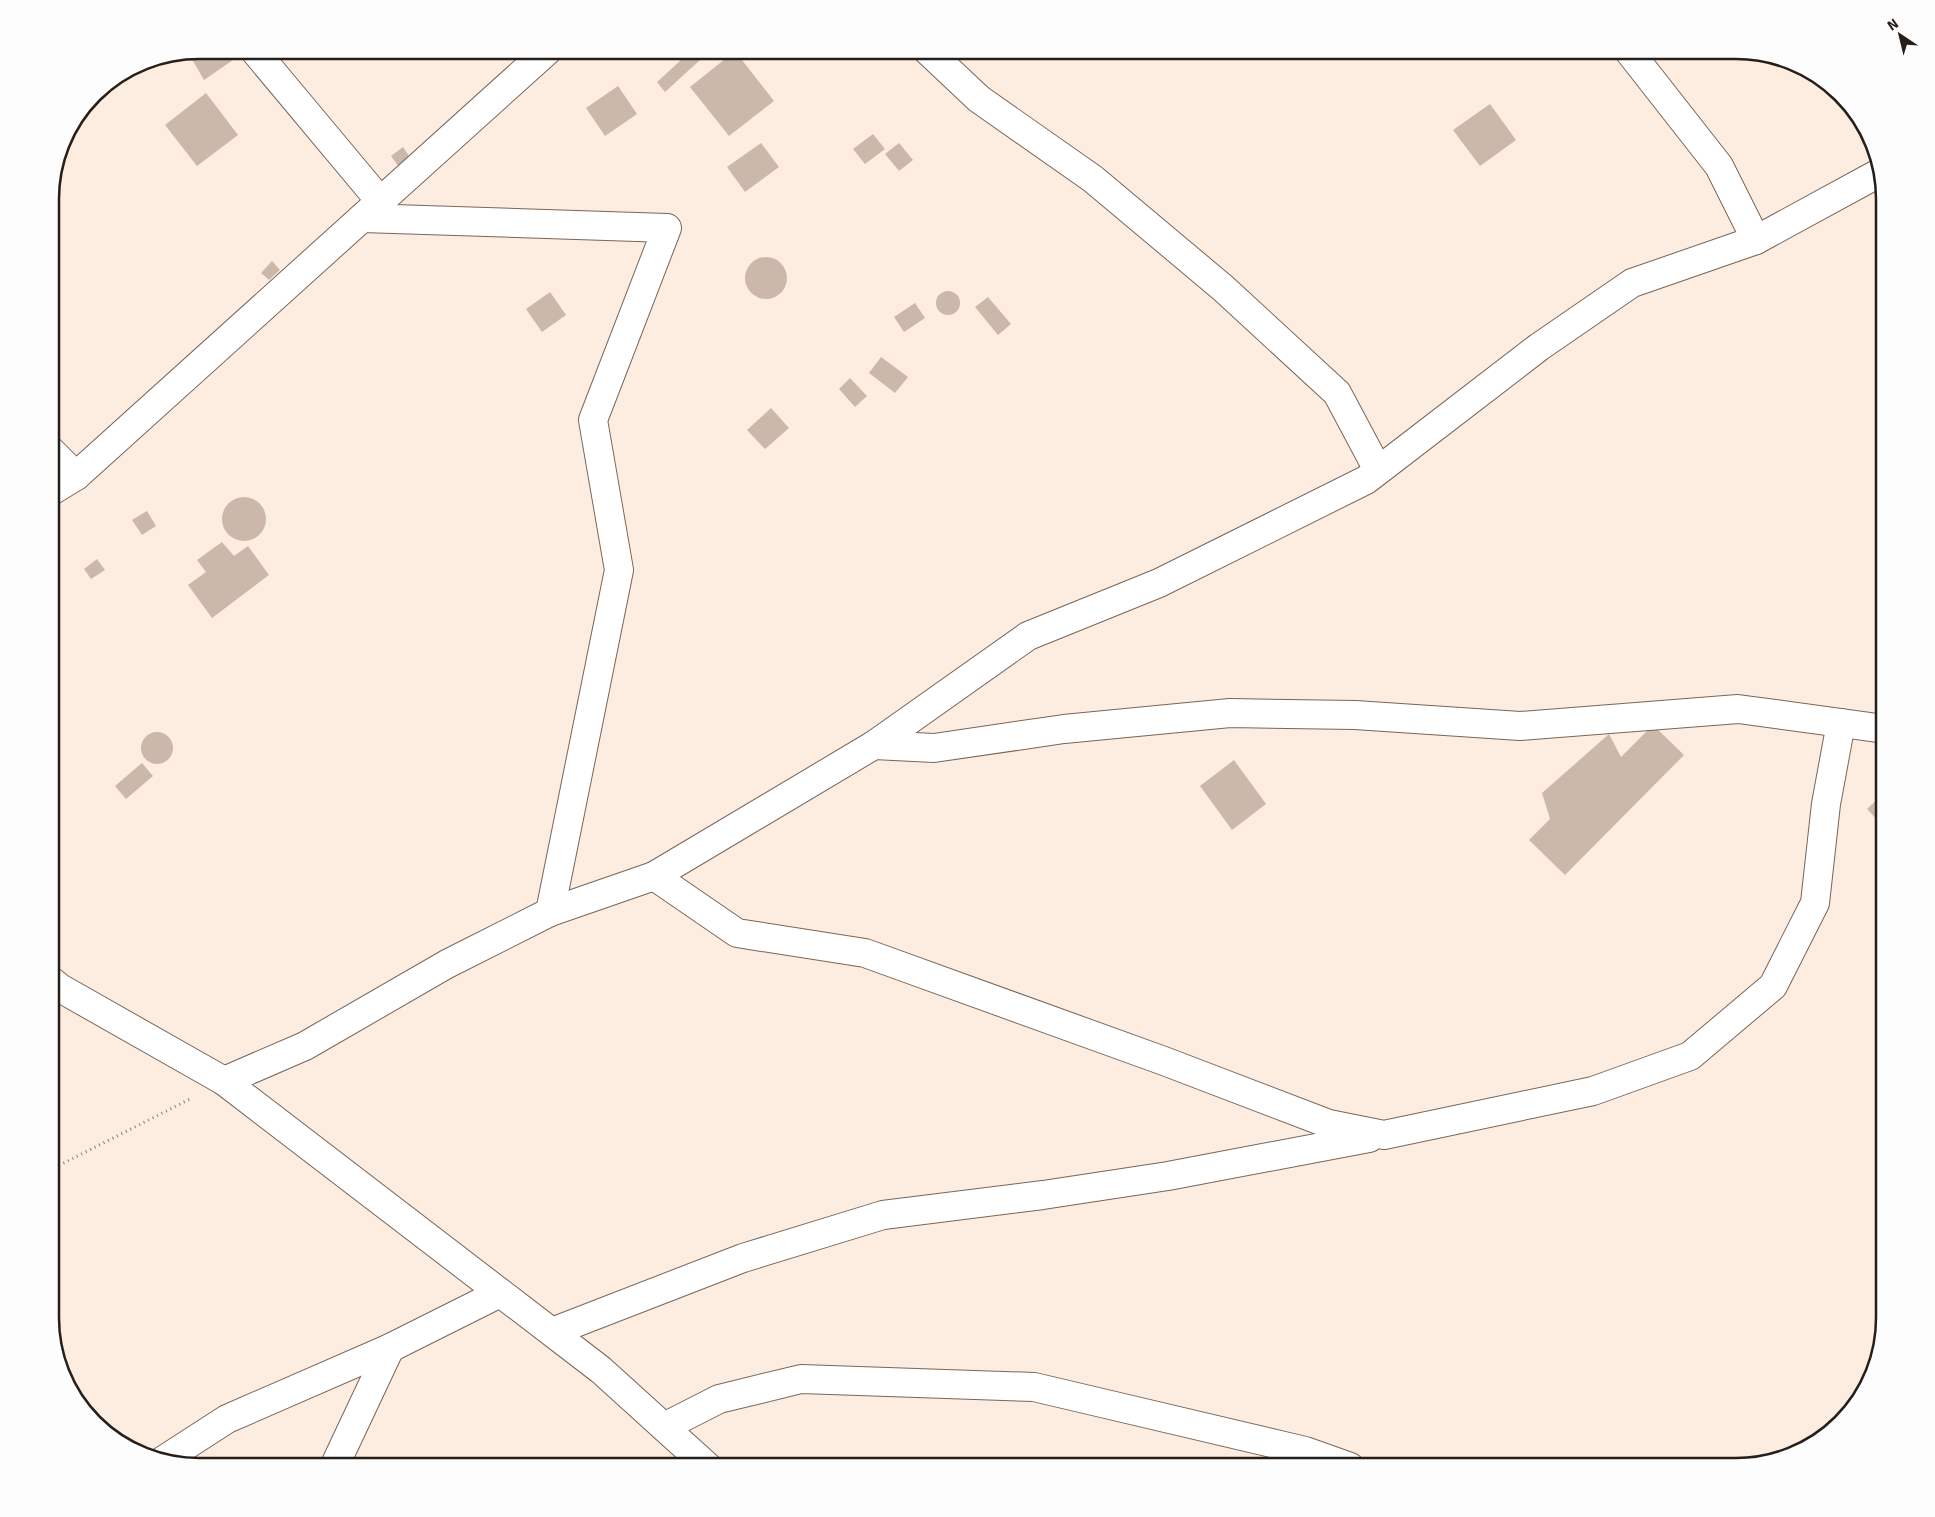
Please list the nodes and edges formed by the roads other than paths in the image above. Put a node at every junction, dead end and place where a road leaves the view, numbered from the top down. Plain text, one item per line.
1 (261, 59) edge
2 (538, 59) edge
3 (937, 59) edge
4 (1635, 59) edge
5 (1874, 175) edge
6 (371, 210) junction
7 (1756, 240) junction
8 (59, 459) edge
9 (1378, 470) junction
10 (76, 476) junction
11 (59, 486) edge
12 (1841, 723) junction
13 (1876, 728) edge
14 (874, 745) junction
15 (654, 876) junction
16 (550, 912) junction
17 (59, 987) edge
18 (224, 1081) junction
19 (1384, 1135) junction
20 (500, 1293) junction
21 (552, 1332) junction
22 (390, 1348) junction
23 (664, 1427) junction
24 (170, 1456) edge
25 (338, 1458) edge
26 (698, 1458) edge
27 (1325, 1458) edge

1 - 6 street
2 - 6 street
3 - 9 street
4 - 7 street
5 - 7 street
6 - 10 street
6 - 16 street
7 - 9 street
8 - 10 street
9 - 14 street
10 - 11 street
12 - 13 street
12 - 14 street
12 - 19 street
14 - 15 street
15 - 16 street
15 - 19 street
16 - 18 street
17 - 18 street
18 - 20 street
19 - 21 street
20 - 21 street
20 - 22 street
21 - 23 street
22 - 24 street
22 - 25 street
23 - 26 street
23 - 27 street

